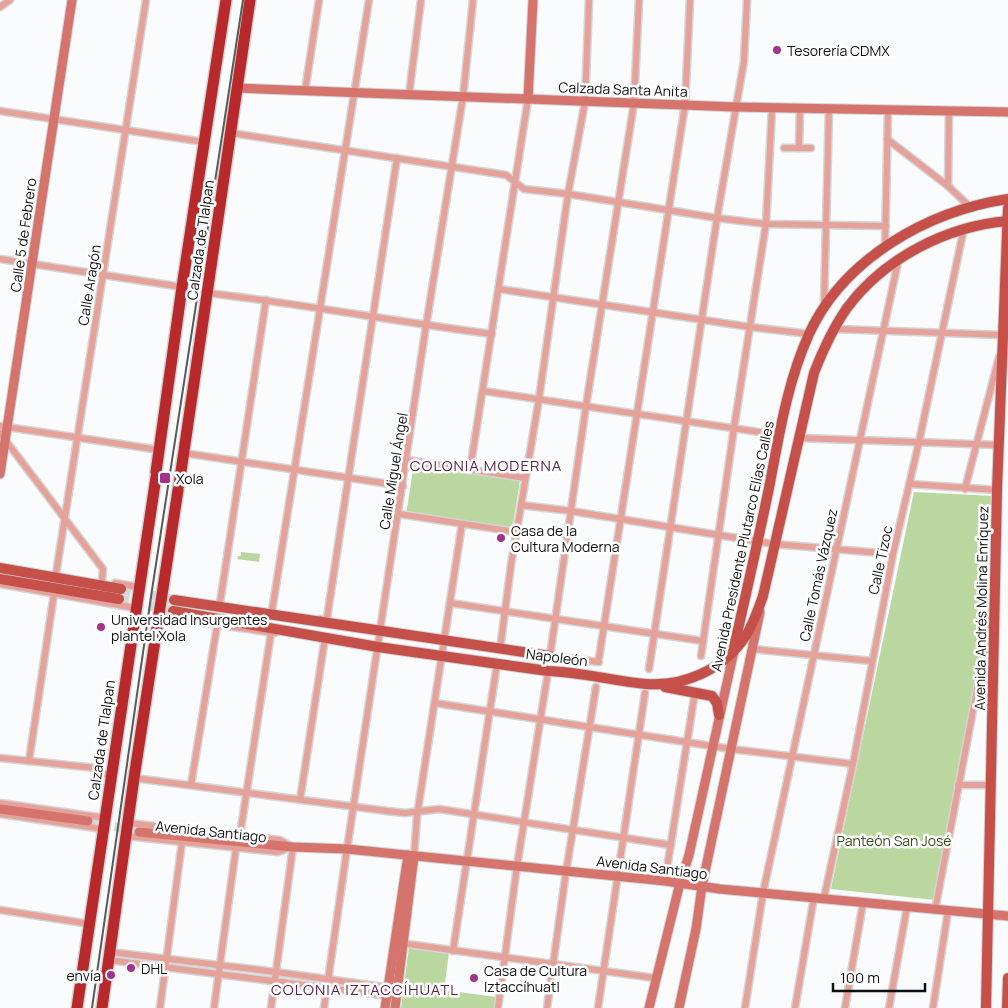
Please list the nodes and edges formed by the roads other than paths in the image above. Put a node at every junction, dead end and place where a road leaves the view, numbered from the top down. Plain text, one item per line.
1 (10, 0) edge
2 (72, 0) edge
3 (146, 0) edge
4 (226, 0) edge
5 (250, 0) edge
6 (319, 0) edge
7 (369, 0) edge
8 (420, 0) edge
9 (473, 0) edge
10 (533, 0) edge
11 (589, 0) edge
12 (639, 0) edge
13 (690, 0) edge
14 (747, 0) edge
15 (0, 7) edge
16 (237, 88) junction
17 (305, 91) junction
18 (356, 93) junction
19 (410, 95) junction
20 (464, 97) junction
21 (528, 99) junction
22 (585, 102) junction
23 (634, 104) junction
24 (685, 106) junction
25 (735, 107) junction
26 (772, 108) junction
27 (800, 108) junction
28 (829, 109) junction
29 (888, 110) junction
30 (0, 111) edge
31 (950, 111) junction
32 (1008, 112) edge
33 (54, 119) junction
34 (126, 130) junction
35 (231, 133) junction
36 (888, 139) junction
37 (204, 142) junction
38 (784, 148) dead end
39 (799, 148) junction
40 (811, 148) dead end
41 (345, 150) junction
42 (397, 158) junction
43 (451, 167) junction
44 (516, 182) junction
45 (948, 186) junction
46 (568, 194) junction
47 (1008, 199) edge
48 (619, 202) junction
49 (970, 207) junction
50 (1008, 208) edge
51 (668, 210) junction
52 (718, 218) junction
53 (1008, 221) edge
54 (766, 224) junction
55 (826, 225) junction
56 (886, 226) junction
57 (964, 228) junction
58 (885, 246) junction
59 (0, 259) edge
60 (898, 262) junction
61 (32, 264) junction
62 (104, 275) junction
63 (182, 287) junction
64 (499, 290) junction
65 (207, 293) junction
66 (554, 297) junction
67 (266, 300) junction
68 (602, 304) junction
69 (824, 307) junction
70 (319, 308) junction
71 (652, 312) junction
72 (373, 317) junction
73 (703, 320) junction
74 (426, 326) junction
75 (750, 327) junction
76 (834, 329) junction
77 (882, 332) junction
78 (492, 334) junction
79 (810, 334) junction
80 (942, 334) junction
81 (1002, 340) junction
82 (483, 391) junction
83 (538, 399) junction
84 (586, 406) junction
85 (637, 414) junction
86 (686, 421) junction
87 (734, 428) junction
88 (3, 431) edge
89 (779, 435) junction
90 (78, 437) junction
91 (799, 438) junction
92 (859, 441) junction
93 (919, 442) junction
94 (975, 444) junction
95 (999, 445) junction
96 (160, 450) junction
97 (184, 453) junction
98 (407, 460) junction
99 (241, 462) junction
100 (295, 470) junction
101 (470, 470) junction
102 (0, 474) edge
103 (349, 478) junction
104 (525, 478) junction
105 (910, 484) junction
106 (403, 486) junction
107 (965, 489) junction
108 (997, 490) junction
109 (521, 505) junction
110 (570, 511) junction
111 (399, 514) junction
112 (65, 518) junction
113 (621, 519) junction
114 (462, 524) junction
115 (671, 527) junction
116 (517, 532) junction
117 (718, 535) junction
118 (757, 542) junction
119 (774, 544) junction
120 (836, 550) junction
121 (892, 554) junction
122 (0, 566) edge
123 (56, 574) junction
124 (0, 579) edge
125 (102, 581) junction
126 (0, 584) edge
127 (138, 587) junction
128 (995, 593) junction
129 (54, 594) junction
130 (161, 594) junction
131 (763, 596) junction
132 (174, 600) tunnel mouth
133 (220, 603) junction
134 (450, 603) junction
135 (135, 608) junction
136 (272, 610) junction
137 (506, 611) junction
138 (173, 612) tunnel mouth
139 (157, 616) junction
140 (556, 618) junction
141 (217, 626) junction
142 (604, 626) junction
143 (381, 630) junction
144 (271, 633) junction
145 (306, 634) junction
146 (655, 634) junction
147 (324, 638) junction
148 (444, 640) junction
149 (703, 641) junction
150 (501, 642) dead end
151 (378, 647) junction
152 (753, 650) junction
153 (734, 651) junction
154 (442, 655) junction
155 (814, 655) junction
156 (550, 656) junction
157 (701, 656) dead end
158 (872, 661) junction
159 (497, 664) junction
160 (649, 669) dead end
161 (547, 678) dead end
162 (596, 687) dead end
163 (646, 689) junction
164 (695, 692) junction
165 (435, 703) junction
166 (489, 711) junction
167 (719, 715) junction
168 (541, 720) junction
169 (590, 728) junction
170 (638, 735) junction
171 (687, 742) junction
172 (712, 746) junction
173 (732, 749) junction
174 (791, 756) junction
175 (0, 758) edge
176 (29, 761) junction
177 (853, 764) junction
178 (110, 777) junction
179 (134, 778) junction
180 (958, 784) junction
181 (191, 785) junction
182 (990, 785) junction
183 (246, 792) junction
184 (300, 800) junction
185 (0, 803) edge
186 (354, 807) junction
187 (0, 809) edge
188 (418, 812) junction
189 (0, 814) edge
190 (473, 814) junction
191 (88, 822) tunnel mouth
192 (525, 822) junction
193 (104, 823) junction
194 (128, 823) junction
195 (573, 829) junction
196 (139, 832) tunnel mouth
197 (240, 835) junction
198 (126, 836) junction
199 (624, 837) junction
200 (182, 842) junction
201 (671, 845) junction
202 (292, 847) junction
203 (236, 848) junction
204 (347, 849) junction
205 (411, 855) junction
206 (466, 861) junction
207 (517, 866) junction
208 (566, 872) junction
209 (618, 876) junction
210 (665, 881) junction
211 (680, 883) junction
212 (702, 886) junction
213 (763, 893) junction
214 (814, 898) junction
215 (824, 898) junction
216 (863, 903) junction
217 (907, 907) junction
218 (0, 910) edge
219 (935, 910) junction
220 (948, 911) junction
221 (987, 914) junction
222 (1008, 916) edge
223 (90, 924) junction
224 (398, 942) junction
225 (453, 951) junction
226 (109, 956) junction
227 (166, 958) junction
228 (504, 958) junction
229 (553, 964) junction
230 (221, 966) junction
231 (165, 967) junction
232 (603, 971) junction
233 (276, 972) junction
234 (219, 974) junction
235 (656, 978) junction
236 (1008, 978) edge
237 (328, 980) junction
238 (275, 981) junction
239 (327, 988) junction
240 (387, 992) junction
241 (397, 993) junction
242 (78, 1008) edge
243 (102, 1008) edge
244 (160, 1008) edge
245 (214, 1008) edge
246 (271, 1008) edge
247 (324, 1008) edge
248 (385, 1008) edge
249 (395, 1008) edge
250 (498, 1008) edge
251 (547, 1008) edge
252 (598, 1008) edge
253 (649, 1008) edge
254 (679, 1008) edge
255 (745, 1008) edge
256 (795, 1008) edge
257 (845, 1008) edge
258 (890, 1008) edge
259 (933, 1008) edge
260 (986, 1008) edge
261 (1007, 1008) edge

1 - 15 street
2 - 33 street, Calle 5 de Febrero
3 - 34 street, Calle Aragón
4 - 37 highway, Calzada de Tlalpan
5 - 16 highway, Calzada de Tlalpan
6 - 17 street
7 - 18 street
8 - 19 street
9 - 20 street, Calle Miguel Ángel
10 - 21 street
11 - 22 street
12 - 23 street
13 - 24 street
14 - 25 street
16 - 17 street, Calzada Santa Anita
16 - 35 highway, Calzada de Tlalpan
17 - 18 street, Calzada Santa Anita
18 - 19 street, Calzada Santa Anita
18 - 41 street
19 - 20 street, Calzada Santa Anita
20 - 21 street, Calzada Santa Anita
20 - 43 street, Calle Miguel Ángel
21 - 22 street, Calzada Santa Anita
21 - 44 street
22 - 23 street, Calzada Santa Anita
22 - 46 street
23 - 24 street, Calzada Santa Anita
23 - 48 street
24 - 25 street, Calzada Santa Anita
24 - 51 street
25 - 26 street, Calzada Santa Anita
25 - 52 street
26 - 27 street, Calzada Santa Anita
26 - 54 street
27 - 28 street, Calzada Santa Anita
27 - 39 street
28 - 29 street, Calzada Santa Anita
28 - 55 street
29 - 31 street, Calzada Santa Anita
29 - 36 street
30 - 33 street
31 - 32 street, Calzada Santa Anita
31 - 45 street
33 - 34 street
33 - 61 street, Calle 5 de Febrero
34 - 37 street
34 - 62 street, Calle Aragón
35 - 41 street
35 - 65 highway, Calzada de Tlalpan
36 - 45 street
36 - 56 street
37 - 63 highway, Calzada de Tlalpan
38 - 39 street
39 - 40 street
41 - 42 street
41 - 70 street
42 - 43 street
42 - 72 street
43 - 44 street
43 - 74 street, Calle Miguel Ángel
44 - 46 street
44 - 64 street
45 - 49 street
46 - 48 street
46 - 66 street
47 - 49 main road, Avenida Presidente Plutarco Elías Calles
48 - 51 street
48 - 68 street
49 - 58 main road, Avenida Presidente Plutarco Elías Calles
50 - 53 main road, Avenida Andrés Molina Enríquez
51 - 52 street
51 - 71 street
52 - 54 street
52 - 73 street
53 - 57 main road
53 - 81 main road, Avenida Andrés Molina Enríquez
54 - 55 street
54 - 75 street
55 - 56 street
55 - 69 street
56 - 58 street
57 - 60 main road
57 - 80 street, Calle Tizoc
58 - 69 main road, Avenida Presidente Plutarco Elías Calles
59 - 61 street
60 - 76 main road
60 - 77 street, Calle Tomás Vázquez
61 - 62 street
61 - 88 street, Calle 5 de Febrero
62 - 63 street
62 - 90 street, Calle Aragón
63 - 96 highway, Calzada de Tlalpan
64 - 66 street
64 - 78 street
65 - 67 street
65 - 97 highway, Calzada de Tlalpan
66 - 68 street
66 - 83 street
67 - 70 street
67 - 99 street
68 - 71 street
68 - 84 street
69 - 79 main road, Avenida Presidente Plutarco Elías Calles
70 - 72 street
70 - 100 street
71 - 73 street
71 - 85 street
72 - 74 street
72 - 103 street
73 - 75 street
73 - 86 street
74 - 78 street
74 - 98 street, Calle Miguel Ángel
75 - 79 street
75 - 87 street
76 - 77 street
76 - 91 main road
77 - 80 street
77 - 92 street, Calle Tomás Vázquez
78 - 82 street
79 - 89 main road, Avenida Presidente Plutarco Elías Calles
80 - 81 street
80 - 93 street, Calle Tizoc
81 - 94 street
81 - 95 main road, Avenida Andrés Molina Enríquez
82 - 83 street
82 - 101 street
83 - 84 street
83 - 104 street
84 - 85 street
84 - 110 street
85 - 86 street
85 - 113 street
86 - 87 street
86 - 115 street
87 - 89 street
87 - 117 street
88 - 90 street
88 - 102 street, Calle 5 de Febrero
88 - 112 street
89 - 118 main road, Avenida Presidente Plutarco Elías Calles
90 - 96 street
90 - 112 street, Calle Aragón
91 - 92 street
91 - 119 main road
92 - 93 street
92 - 120 street, Calle Tomás Vázquez
93 - 94 street
93 - 105 street, Calle Tizoc
94 - 95 street
94 - 107 street
95 - 108 main road, Avenida Andrés Molina Enríquez
96 - 127 highway, Calzada de Tlalpan
97 - 99 street
97 - 130 highway, Calzada de Tlalpan
98 - 101 street
98 - 106 street, Calle Miguel Ángel
99 - 100 street
99 - 133 street
100 - 103 street
100 - 136 street
101 - 104 street
103 - 106 street
103 - 136 street
104 - 109 street
105 - 107 street
105 - 121 street, Calle Tizoc
106 - 111 street, Calle Miguel Ángel
107 - 108 street
108 - 128 main road, Avenida Andrés Molina Enríquez
109 - 110 street
109 - 116 street
110 - 113 street
110 - 140 street
111 - 114 street
111 - 143 street, Calle Miguel Ángel
112 - 123 street, Calle Aragón
112 - 125 street
113 - 115 street
113 - 142 street
114 - 116 street
114 - 134 street
115 - 117 street
115 - 146 street
116 - 137 street
117 - 118 street
117 - 149 street
118 - 119 street
118 - 153 main road, Avenida Presidente Plutarco Elías Calles
119 - 120 street
119 - 131 main road
120 - 121 street
120 - 155 street, Calle Tomás Vázquez
121 - 158 street, Calle Tizoc
122 - 123 street
122 - 124 main road
123 - 125 street
125 - 127 street
126 - 129 street
127 - 135 highway, Calzada de Tlalpan
128 - 180 street
128 - 182 main road, Avenida Andrés Molina Enríquez
129 - 135 street
129 - 176 street
130 - 133 street
130 - 139 highway, Calzada de Tlalpan
131 - 152 street
131 - 153 main road, Napoleón
132 - 143 main road, Napoleón
133 - 136 street
134 - 137 street
134 - 148 street
135 - 178 highway, Calzada de Tlalpan
137 - 140 street
137 - 150 street
138 - 145 main road, Napoleón
139 - 141 street, Napoleón
139 - 179 highway, Calzada de Tlalpan
140 - 142 street
140 - 156 street
141 - 144 street, Napoleón
141 - 181 street
142 - 146 street
142 - 156 street, Napoleón
143 - 148 main road, Napoleón
143 - 151 street, Calle Miguel Ángel
144 - 145 street, Napoleón
144 - 183 street
145 - 147 main road, Napoleón
146 - 149 street
146 - 160 street
147 - 151 main road, Napoleón
147 - 184 street
148 - 154 street
148 - 156 main road, Napoleón
149 - 157 street
151 - 154 main road, Napoleón
151 - 186 street, Calle Miguel Ángel
152 - 155 street
152 - 173 street
153 - 163 main road, Napoleón
153 - 167 street, Avenida Presidente Plutarco Elías Calles
154 - 159 main road, Napoleón
154 - 165 street
155 - 158 street
155 - 174 street, Calle Tomás Vázquez
158 - 177 street, Calle Tizoc
159 - 163 main road, Napoleón
159 - 166 street
161 - 168 street
162 - 169 street
163 - 164 main road
163 - 170 street
164 - 167 main road
164 - 171 street
165 - 166 street
165 - 188 street
166 - 168 street
166 - 190 street
167 - 172 street, Avenida Presidente Plutarco Elías Calles
168 - 169 street
168 - 192 street
169 - 170 street
169 - 195 street
170 - 171 street
170 - 199 street
171 - 172 street
171 - 201 street
172 - 173 street
172 - 211 street, Avenida Presidente Plutarco Elías Calles
173 - 174 street
173 - 212 street
174 - 177 street
174 - 213 street, Calle Tomás Vázquez
175 - 176 street
176 - 178 street
177 - 215 street, Calle Tizoc
178 - 193 highway, Calzada de Tlalpan
179 - 181 street
179 - 194 highway, Calzada de Tlalpan
180 - 182 street
180 - 219 street
181 - 183 street
182 - 221 main road, Avenida Andrés Molina Enríquez
183 - 184 street
183 - 197 street
184 - 186 street
185 - 193 street
186 - 188 street
186 - 204 street, Calle Miguel Ángel
187 - 191 street
188 - 190 street
188 - 205 street
189 - 193 street
190 - 192 street
190 - 206 street
192 - 195 street
192 - 207 street
193 - 223 highway, Calzada de Tlalpan
194 - 197 street, Avenida Santiago
194 - 198 highway, Calzada de Tlalpan
195 - 199 street
195 - 208 street
196 - 202 street, Avenida Santiago
197 - 202 street, Avenida Santiago
198 - 200 street, Avenida Santiago
198 - 226 highway, Calzada de Tlalpan
199 - 201 street
199 - 209 street
200 - 203 street, Avenida Santiago
200 - 227 street
201 - 210 street
202 - 203 street, Avenida Santiago
202 - 204 street, Avenida Santiago
202 - 233 street
203 - 230 street
204 - 205 street, Avenida Santiago
204 - 237 street, Calle Miguel Ángel
205 - 206 street, Avenida Santiago
205 - 224 street
206 - 207 street, Avenida Santiago
206 - 225 street
207 - 208 street, Avenida Santiago
207 - 228 street
208 - 209 street, Avenida Santiago
208 - 229 street
209 - 210 street, Avenida Santiago
209 - 232 street
210 - 211 street, Avenida Santiago
211 - 212 street, Avenida Santiago
211 - 235 street, Avenida Presidente Plutarco Elías Calles
212 - 213 street, Avenida Santiago
212 - 254 street
213 - 214 street, Avenida Santiago
213 - 255 street, Calle Tomás Vázquez
214 - 215 street, Avenida Santiago
214 - 256 street
215 - 216 street, Avenida Santiago
216 - 217 street, Avenida Santiago
216 - 257 street
217 - 219 street, Avenida Santiago
217 - 258 street
218 - 223 street
219 - 220 street, Avenida Santiago
220 - 221 street, Avenida Santiago
220 - 259 street
221 - 222 street, Avenida Santiago
221 - 260 main road, Avenida Andrés Molina Enríquez
223 - 242 highway, Calzada de Tlalpan
224 - 225 street
224 - 240 street
224 - 241 street
225 - 228 street
226 - 227 street
226 - 231 street
226 - 243 highway, Calzada de Tlalpan
227 - 230 street
227 - 231 street
228 - 229 street
228 - 250 street
229 - 232 street
229 - 251 street
230 - 233 street
230 - 234 street
231 - 234 street
231 - 244 street
232 - 235 street
232 - 252 street
233 - 237 street
233 - 238 street
234 - 238 street
234 - 245 street
235 - 253 street, Avenida Presidente Plutarco Elías Calles
236 - 261 main road
237 - 239 street, Calle Miguel Ángel
237 - 240 street
238 - 239 street
238 - 246 street
239 - 240 street
239 - 247 street, Calle Miguel Ángel
240 - 241 street
240 - 248 street
241 - 249 street

